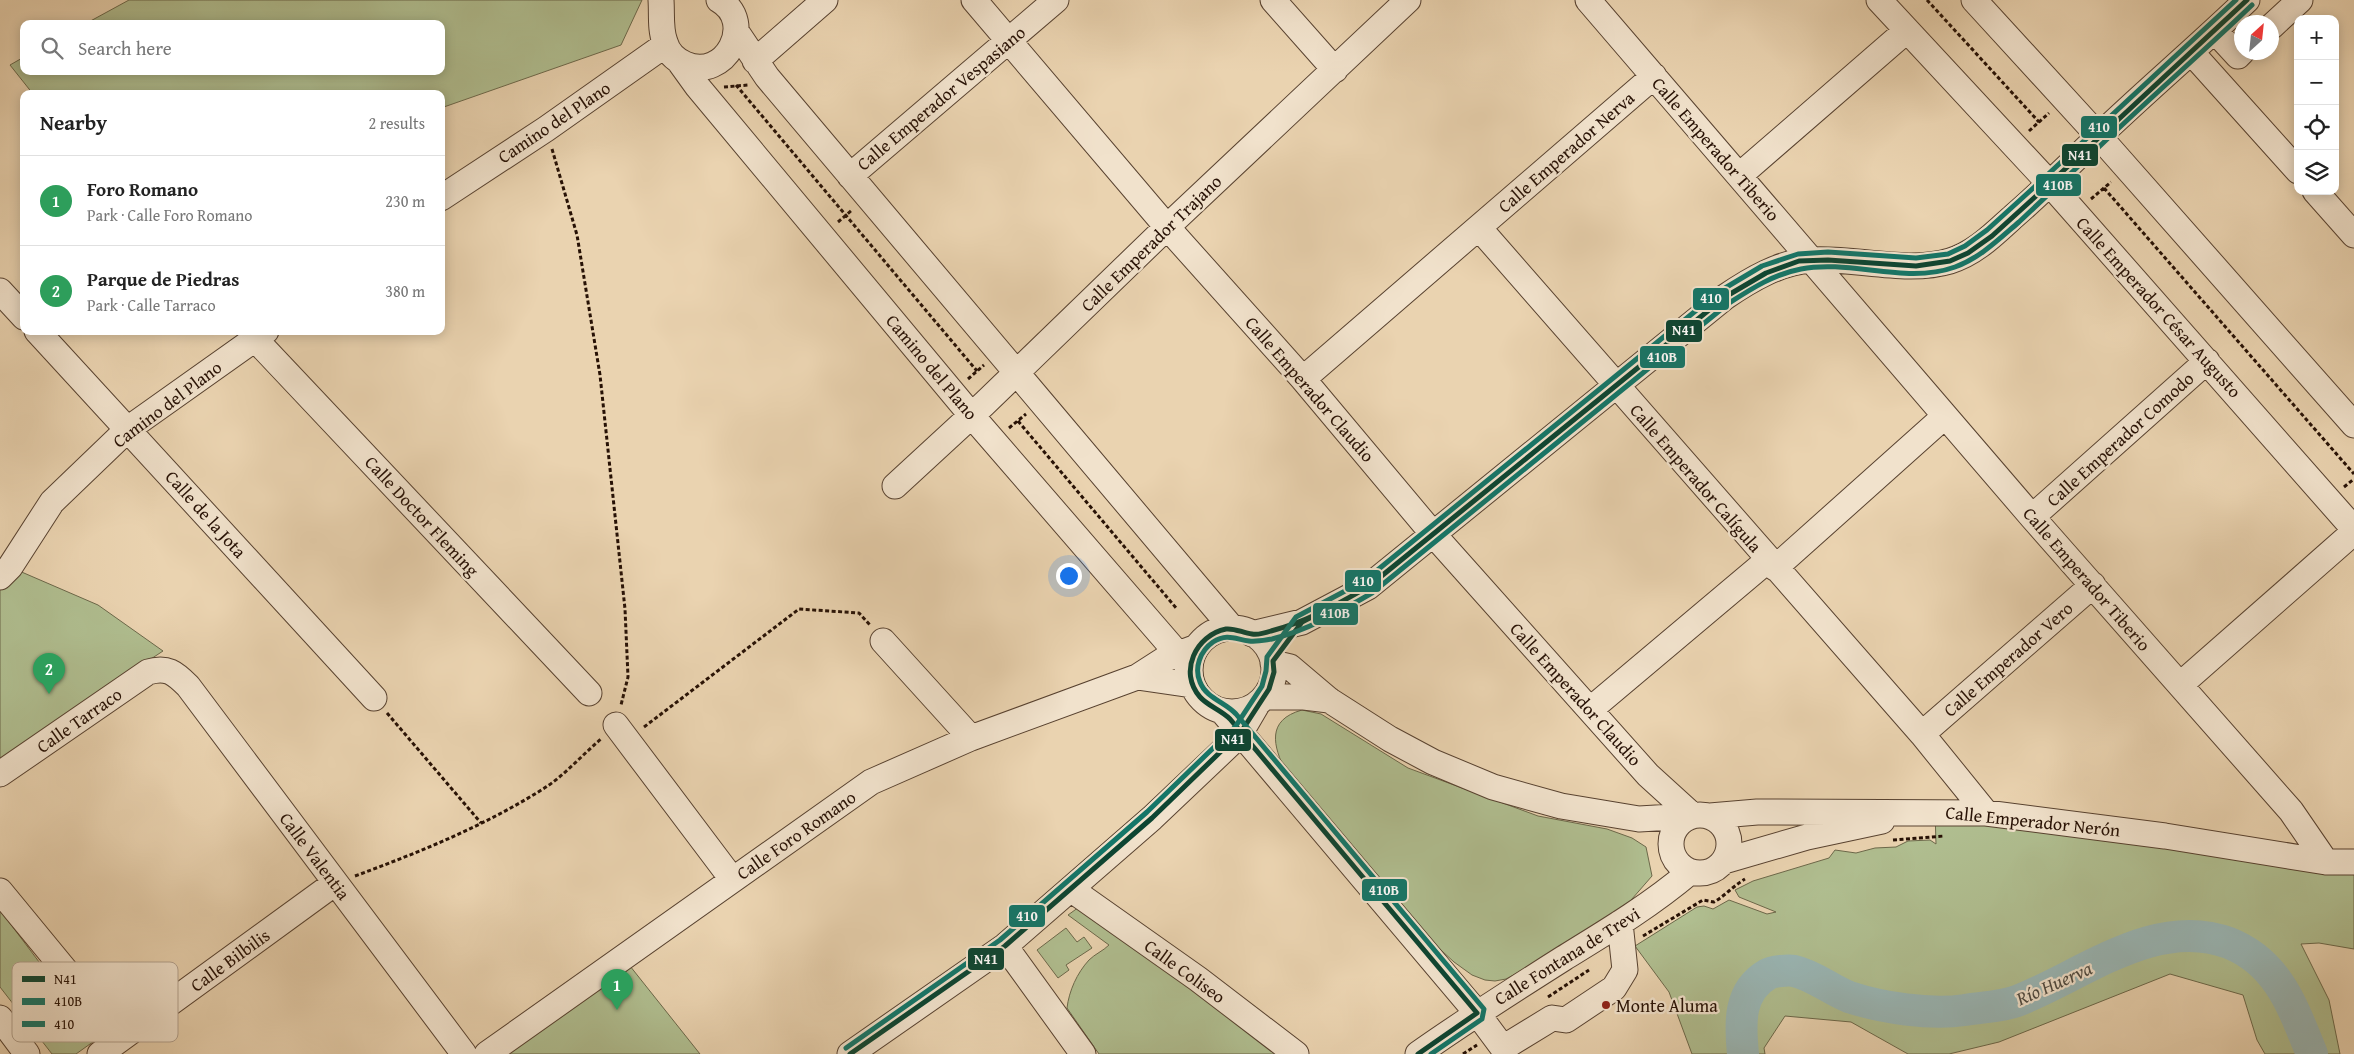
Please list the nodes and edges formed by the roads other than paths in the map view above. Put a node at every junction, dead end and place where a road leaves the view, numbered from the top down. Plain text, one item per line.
1 (680, 0) edge
2 (825, 0) edge
3 (974, 0) edge
4 (1056, 0) edge
5 (1274, 0) edge
6 (1408, 0) edge
7 (1588, 0) edge
8 (1879, 0) edge
9 (1974, 0) edge
10 (2247, 0) edge
11 (2300, 0) edge
12 (729, 11) edge
13 (2279, 20) edge
14 (1906, 31) junction
15 (2214, 31) junction
16 (667, 32) edge
17 (1010, 40) junction
18 (2234, 52) edge
19 (2192, 53) junction
20 (761, 69) junction
21 (1334, 70) junction
22 (1654, 76) junction
23 (2098, 137) junction
24 (2294, 168) edge
25 (1740, 175) junction
26 (850, 176) junction
27 (2050, 184) junction
28 (445, 195) edge
29 (2319, 195) edge
30 (1166, 226) junction
31 (1479, 228) junction
32 (2354, 234) edge
33 (1810, 260) junction
34 (1878, 265) junction
35 (0, 291) edge
36 (1844, 298) junction
37 (20, 313) edge
38 (41, 335) edge
39 (260, 335) edge
40 (2207, 361) junction
41 (1016, 375) junction
42 (1303, 379) junction
43 (1616, 386) junction
44 (972, 416) junction
45 (1946, 416) junction
46 (2354, 425) edge
47 (128, 429) junction
48 (895, 486) dead end
49 (2032, 517) junction
50 (2354, 531) edge
51 (1433, 534) junction
52 (1772, 564) junction
53 (0, 577) edge
54 (2093, 585) junction
55 (1302, 622) junction
56 (1242, 631) junction
57 (883, 641) road end
58 (1273, 662) junction
59 (1189, 664) junction
60 (159, 668) joint
61 (1137, 677) junction
62 (2180, 685) junction
63 (589, 693) dead end
64 (374, 698) road end
65 (1261, 700) junction
66 (1329, 700) junction
67 (1591, 709) junction
68 (1222, 711) junction
69 (622, 732) road end
70 (1241, 732) junction
71 (1922, 734) junction
72 (971, 738) junction
73 (0, 774) edge
74 (1648, 775) junction
75 (1924, 811) junction
76 (1986, 813) junction
77 (1697, 816) junction
78 (1639, 819) junction
79 (1670, 846) junction
80 (1724, 861) junction
81 (2326, 862) junction
82 (2354, 862) edge
83 (1690, 872) junction
84 (732, 879) junction
85 (335, 883) junction
86 (1072, 890) junction
87 (0, 891) edge
88 (1620, 923) junction
89 (1006, 946) junction
90 (58, 962) edge
91 (178, 997) edge
92 (1476, 1013) junction
93 (0, 1018) edge
94 (12, 1034) edge
95 (18, 1042) edge
96 (116, 1042) edge
97 (27, 1054) edge
98 (100, 1054) edge
99 (464, 1054) edge
100 (487, 1054) edge
101 (850, 1054) edge
102 (1083, 1054) edge
103 (1296, 1054) edge
104 (1418, 1054) edge

1 - 16 street
2 - 20 street
3 - 17 street, Calle Emperador Claudio
4 - 17 street, Calle Emperador Vespasiano
5 - 21 street
6 - 21 street, Calle Emperador Trajano
7 - 22 street, Calle Emperador Tiberio
8 - 14 street, Calle Emperador César Augusto
9 - 23 street
10 - 15 street
11 - 13 street
12 - 16 street
12 - 20 street
14 - 25 street
14 - 27 street, Calle Emperador César Augusto
15 - 18 street
15 - 19 street
16 - 28 street, Camino del Plano
16 - 44 street, Camino del Plano
17 - 26 street, Calle Emperador Vespasiano
17 - 30 street, Calle Emperador Claudio
19 - 23 street
19 - 24 street
20 - 26 street
21 - 30 street, Calle Emperador Trajano
22 - 25 street, Calle Emperador Tiberio
22 - 31 street, Calle Emperador Nerva
23 - 27 street
23 - 46 street
25 - 33 street, Calle Emperador Tiberio
26 - 41 street
27 - 34 street
27 - 40 street, Calle Emperador César Augusto
29 - 32 street
30 - 41 street, Calle Emperador Trajano
30 - 42 street, Calle Emperador Claudio
31 - 42 street
31 - 43 street, Calle Emperador Calígula
33 - 34 street
33 - 36 street, Calle Emperador Tiberio
33 - 43 street
34 - 36 street
35 - 37 street
36 - 45 street, Calle Emperador Tiberio
38 - 47 street, Calle de la Jota
39 - 47 street, Camino del Plano
39 - 63 street, Calle Doctor Fleming
40 - 49 street, Calle Emperador Comodo
40 - 50 street, Calle Emperador César Augusto
41 - 44 street, Calle Emperador Trajano
41 - 56 street
42 - 51 street, Calle Emperador Claudio
43 - 51 street
43 - 52 street, Calle Emperador Calígula
44 - 48 street, Calle Emperador Trajano
44 - 59 street, Camino del Plano
45 - 49 street, Calle Emperador Tiberio
45 - 52 street
47 - 53 street, Camino del Plano
47 - 64 street, Calle de la Jota
49 - 54 street, Calle Emperador Tiberio
50 - 62 street
51 - 55 street
51 - 67 street, Calle Emperador Claudio
52 - 67 street
52 - 71 street, Calle Emperador Calígula
54 - 62 street, Calle Emperador Tiberio
54 - 71 street, Calle Emperador Vero
55 - 56 street
55 - 58 street
56 - 58 street
56 - 59 street
57 - 72 street
58 - 65 street
58 - 66 street, Calle Emperador Nerón
59 - 61 street, Calle Foro Romano
59 - 61 street, Calle Foro Romano
59 - 68 street
60 - 73 street, Calle Tarraco
60 - 85 street, Calle Valentia
61 - 72 street, Calle Foro Romano
62 - 81 street, Calle Emperador Tiberio
65 - 66 street, Calle Emperador Nerón
65 - 68 street
65 - 70 street
66 - 78 street, Calle Emperador Nerón
67 - 74 street, Calle Emperador Claudio
68 - 70 street
69 - 84 street
70 - 86 street
70 - 92 street
71 - 76 street, Calle Emperador Calígula
72 - 84 street, Calle Foro Romano
74 - 77 street, Calle Emperador Claudio
74 - 78 street, Calle Emperador Claudio
75 - 76 street, Calle Emperador Nerón
75 - 77 street, Calle Emperador Nerón
75 - 80 street
76 - 81 street, Calle Emperador Nerón
77 - 78 street, Calle Emperador Nerón
77 - 79 street
77 - 80 street
78 - 79 street
79 - 83 street
80 - 83 street
81 - 82 street, Calle Emperador Nerón
83 - 88 street, Calle Fontana de Trevi
84 - 100 street, Calle Foro Romano
85 - 91 street, Calle Bilbilis
85 - 99 street, Calle Valentia
86 - 89 street
86 - 103 street, Calle Coliseo
87 - 90 street
88 - 92 street, Calle Fontana de Trevi
88 - 92 street
89 - 101 street
89 - 102 street
92 - 104 street, Calle Fontana de Trevi
93 - 94 street
95 - 97 street
96 - 98 street, Calle Bilbilis

